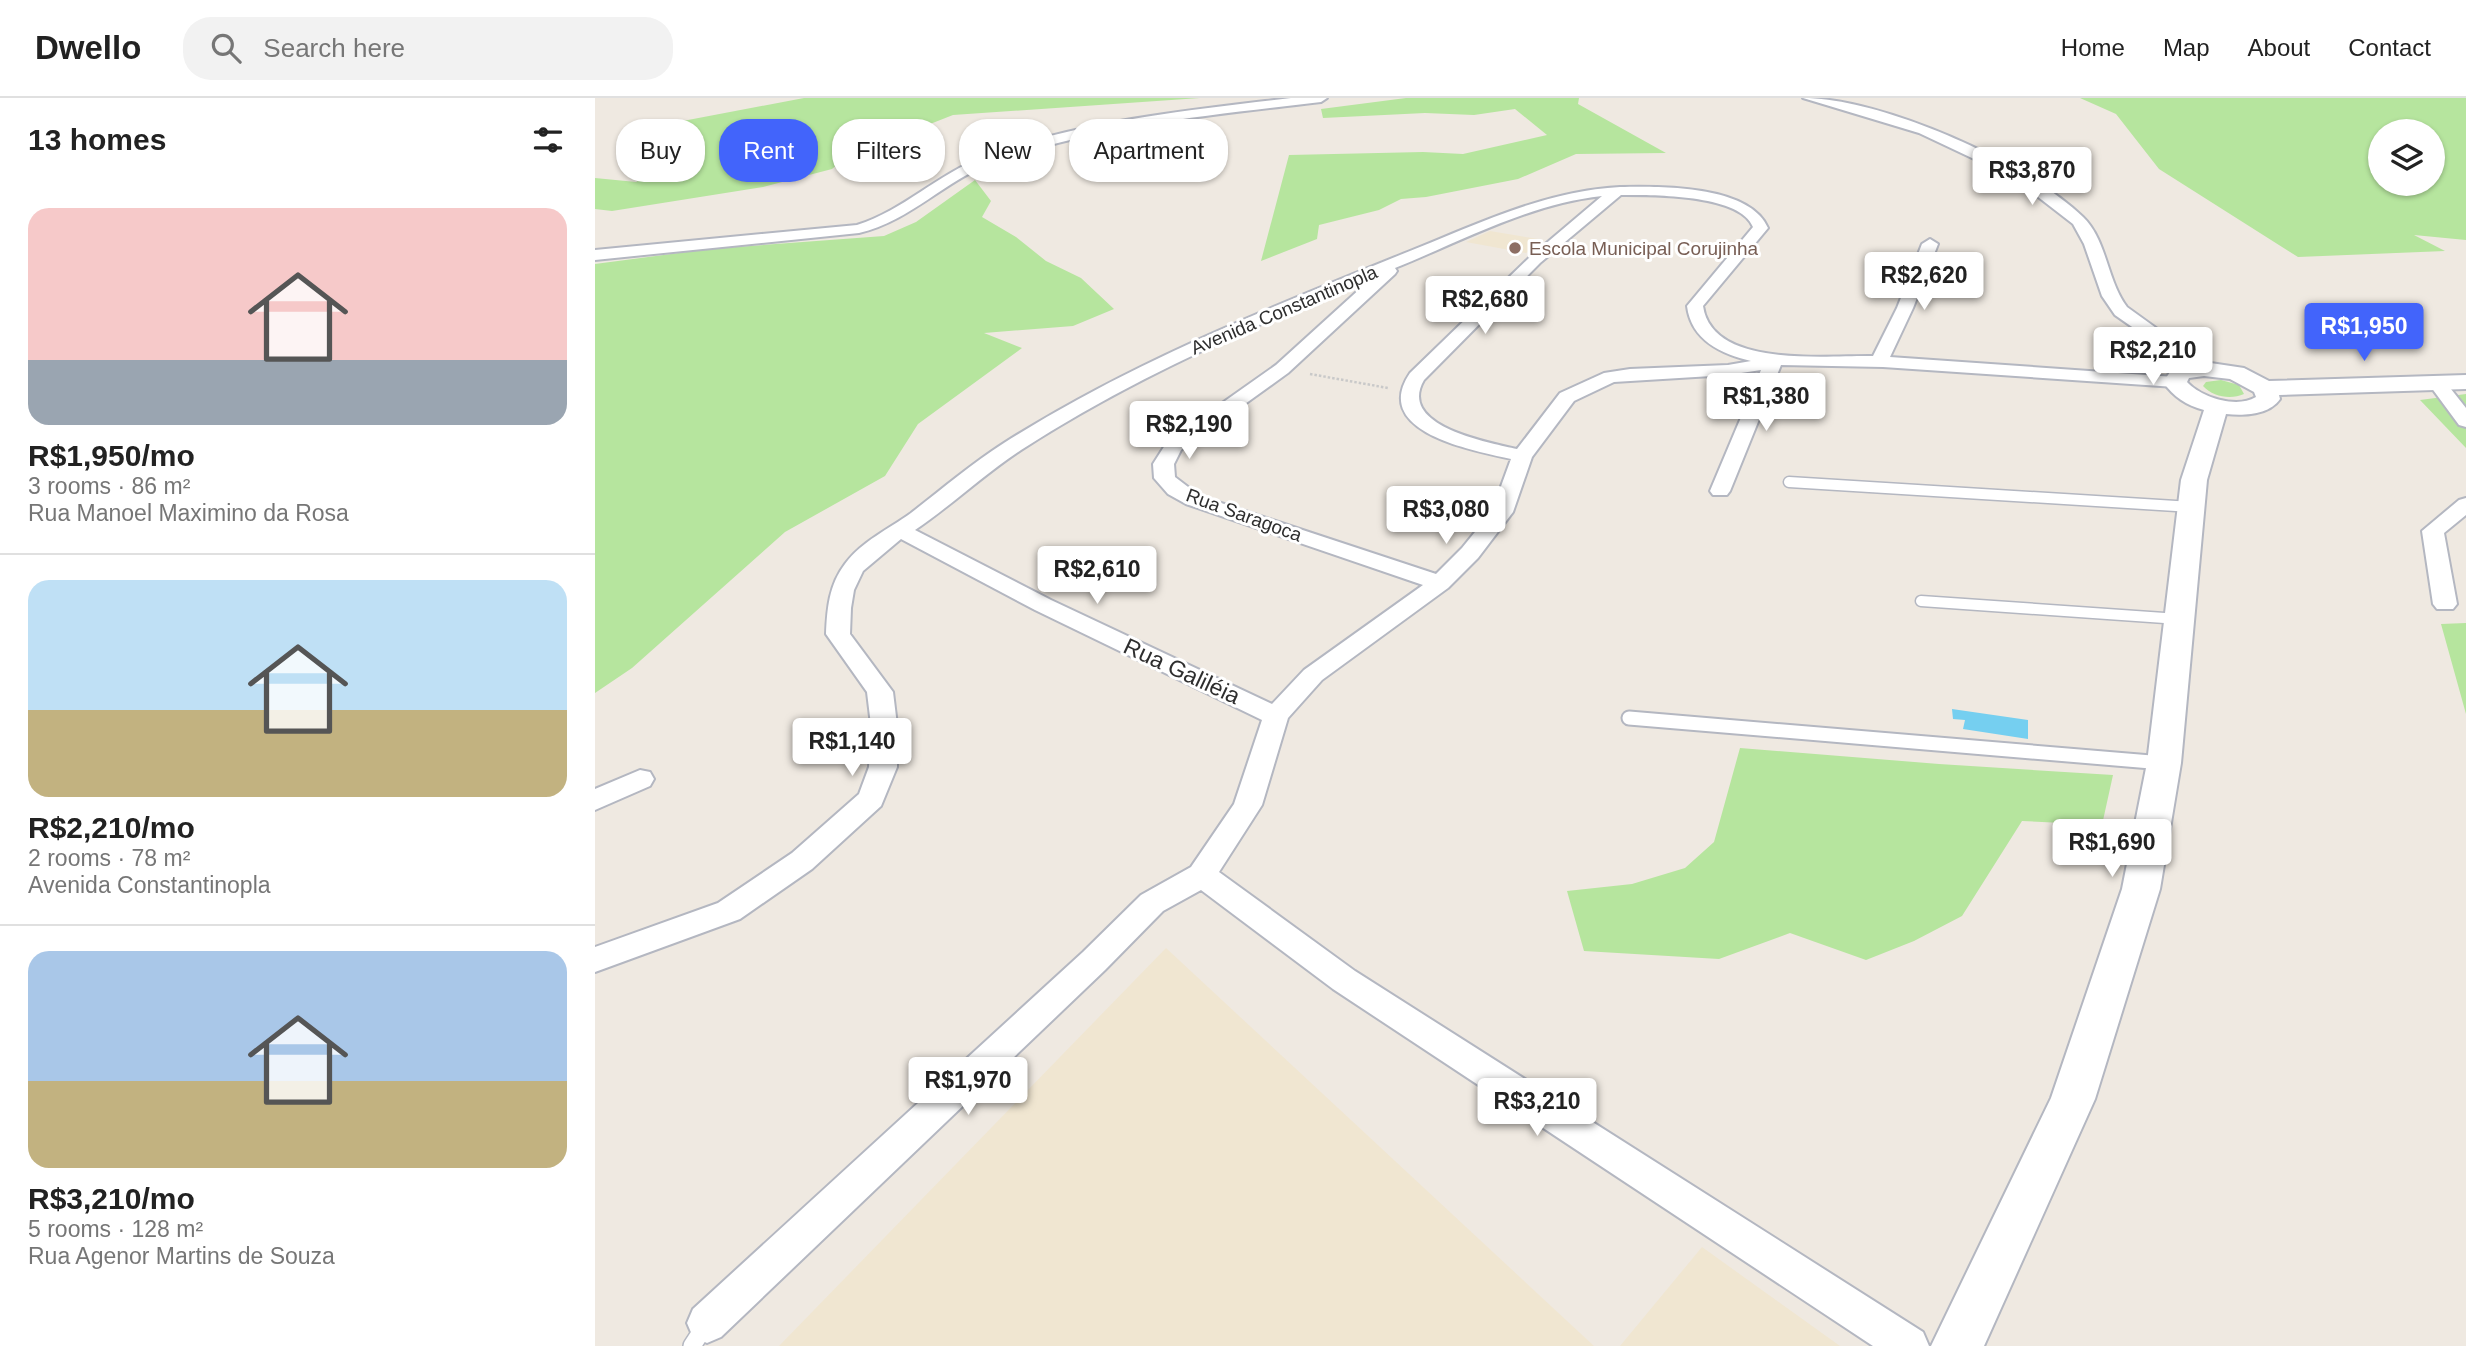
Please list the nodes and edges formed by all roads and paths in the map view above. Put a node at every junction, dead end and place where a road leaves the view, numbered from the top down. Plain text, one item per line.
1 (1321, 98) edge
2 (1809, 98) edge
3 (1617, 191) junction
4 (1930, 244) dead end
5 (595, 255) edge
6 (1400, 261) junction
7 (1774, 362) junction
8 (1879, 362) junction
9 (1282, 369) junction
10 (2204, 369) junction
11 (2175, 382) junction
12 (2466, 382) edge
13 (2437, 383) junction
14 (2265, 388) junction
15 (1408, 391) junction
16 (2217, 405) junction
17 (2466, 421) edge
18 (1522, 456) junction
19 (1789, 482) dead end
20 (1720, 491) dead end
21 (2466, 504) edge
22 (2192, 507) junction
23 (901, 531) junction
24 (1440, 583) junction
25 (1921, 601) dead end
26 (2445, 604) dead end
27 (2180, 619) junction
28 (1276, 716) junction
29 (1629, 718) dead end
30 (2164, 763) junction
31 (640, 779) dead end
32 (595, 800) edge
33 (1202, 875) junction
34 (596, 961) edge
35 (699, 1334) edge
36 (1909, 1346) edge
37 (1957, 1346) edge

1 - 5 street
2 - 10 street
3 - 6 street, Avenida Constantinopla
3 - 7 street, Avenida Constantinopla
3 - 15 street
4 - 8 street
6 - 9 street, Rua Saragoca
6 - 23 street, Avenida Constantinopla
7 - 8 street, Avenida Constantinopla
7 - 18 street
7 - 20 street
8 - 11 street, Avenida Constantinopla
9 - 15 path
9 - 24 street, Rua Saragoca
10 - 11 street
10 - 14 street
11 - 16 street
12 - 13 street
13 - 14 street
13 - 17 street
14 - 16 street
15 - 18 street
16 - 22 street
18 - 24 street
19 - 22 lane
21 - 26 street
22 - 27 street
23 - 28 street, Rua Galiléia
23 - 34 street, Avenida Constantinopla
24 - 28 street
25 - 27 lane
27 - 30 street
28 - 33 street
29 - 30 lane
30 - 37 street
31 - 32 street
33 - 35 street
33 - 36 street

